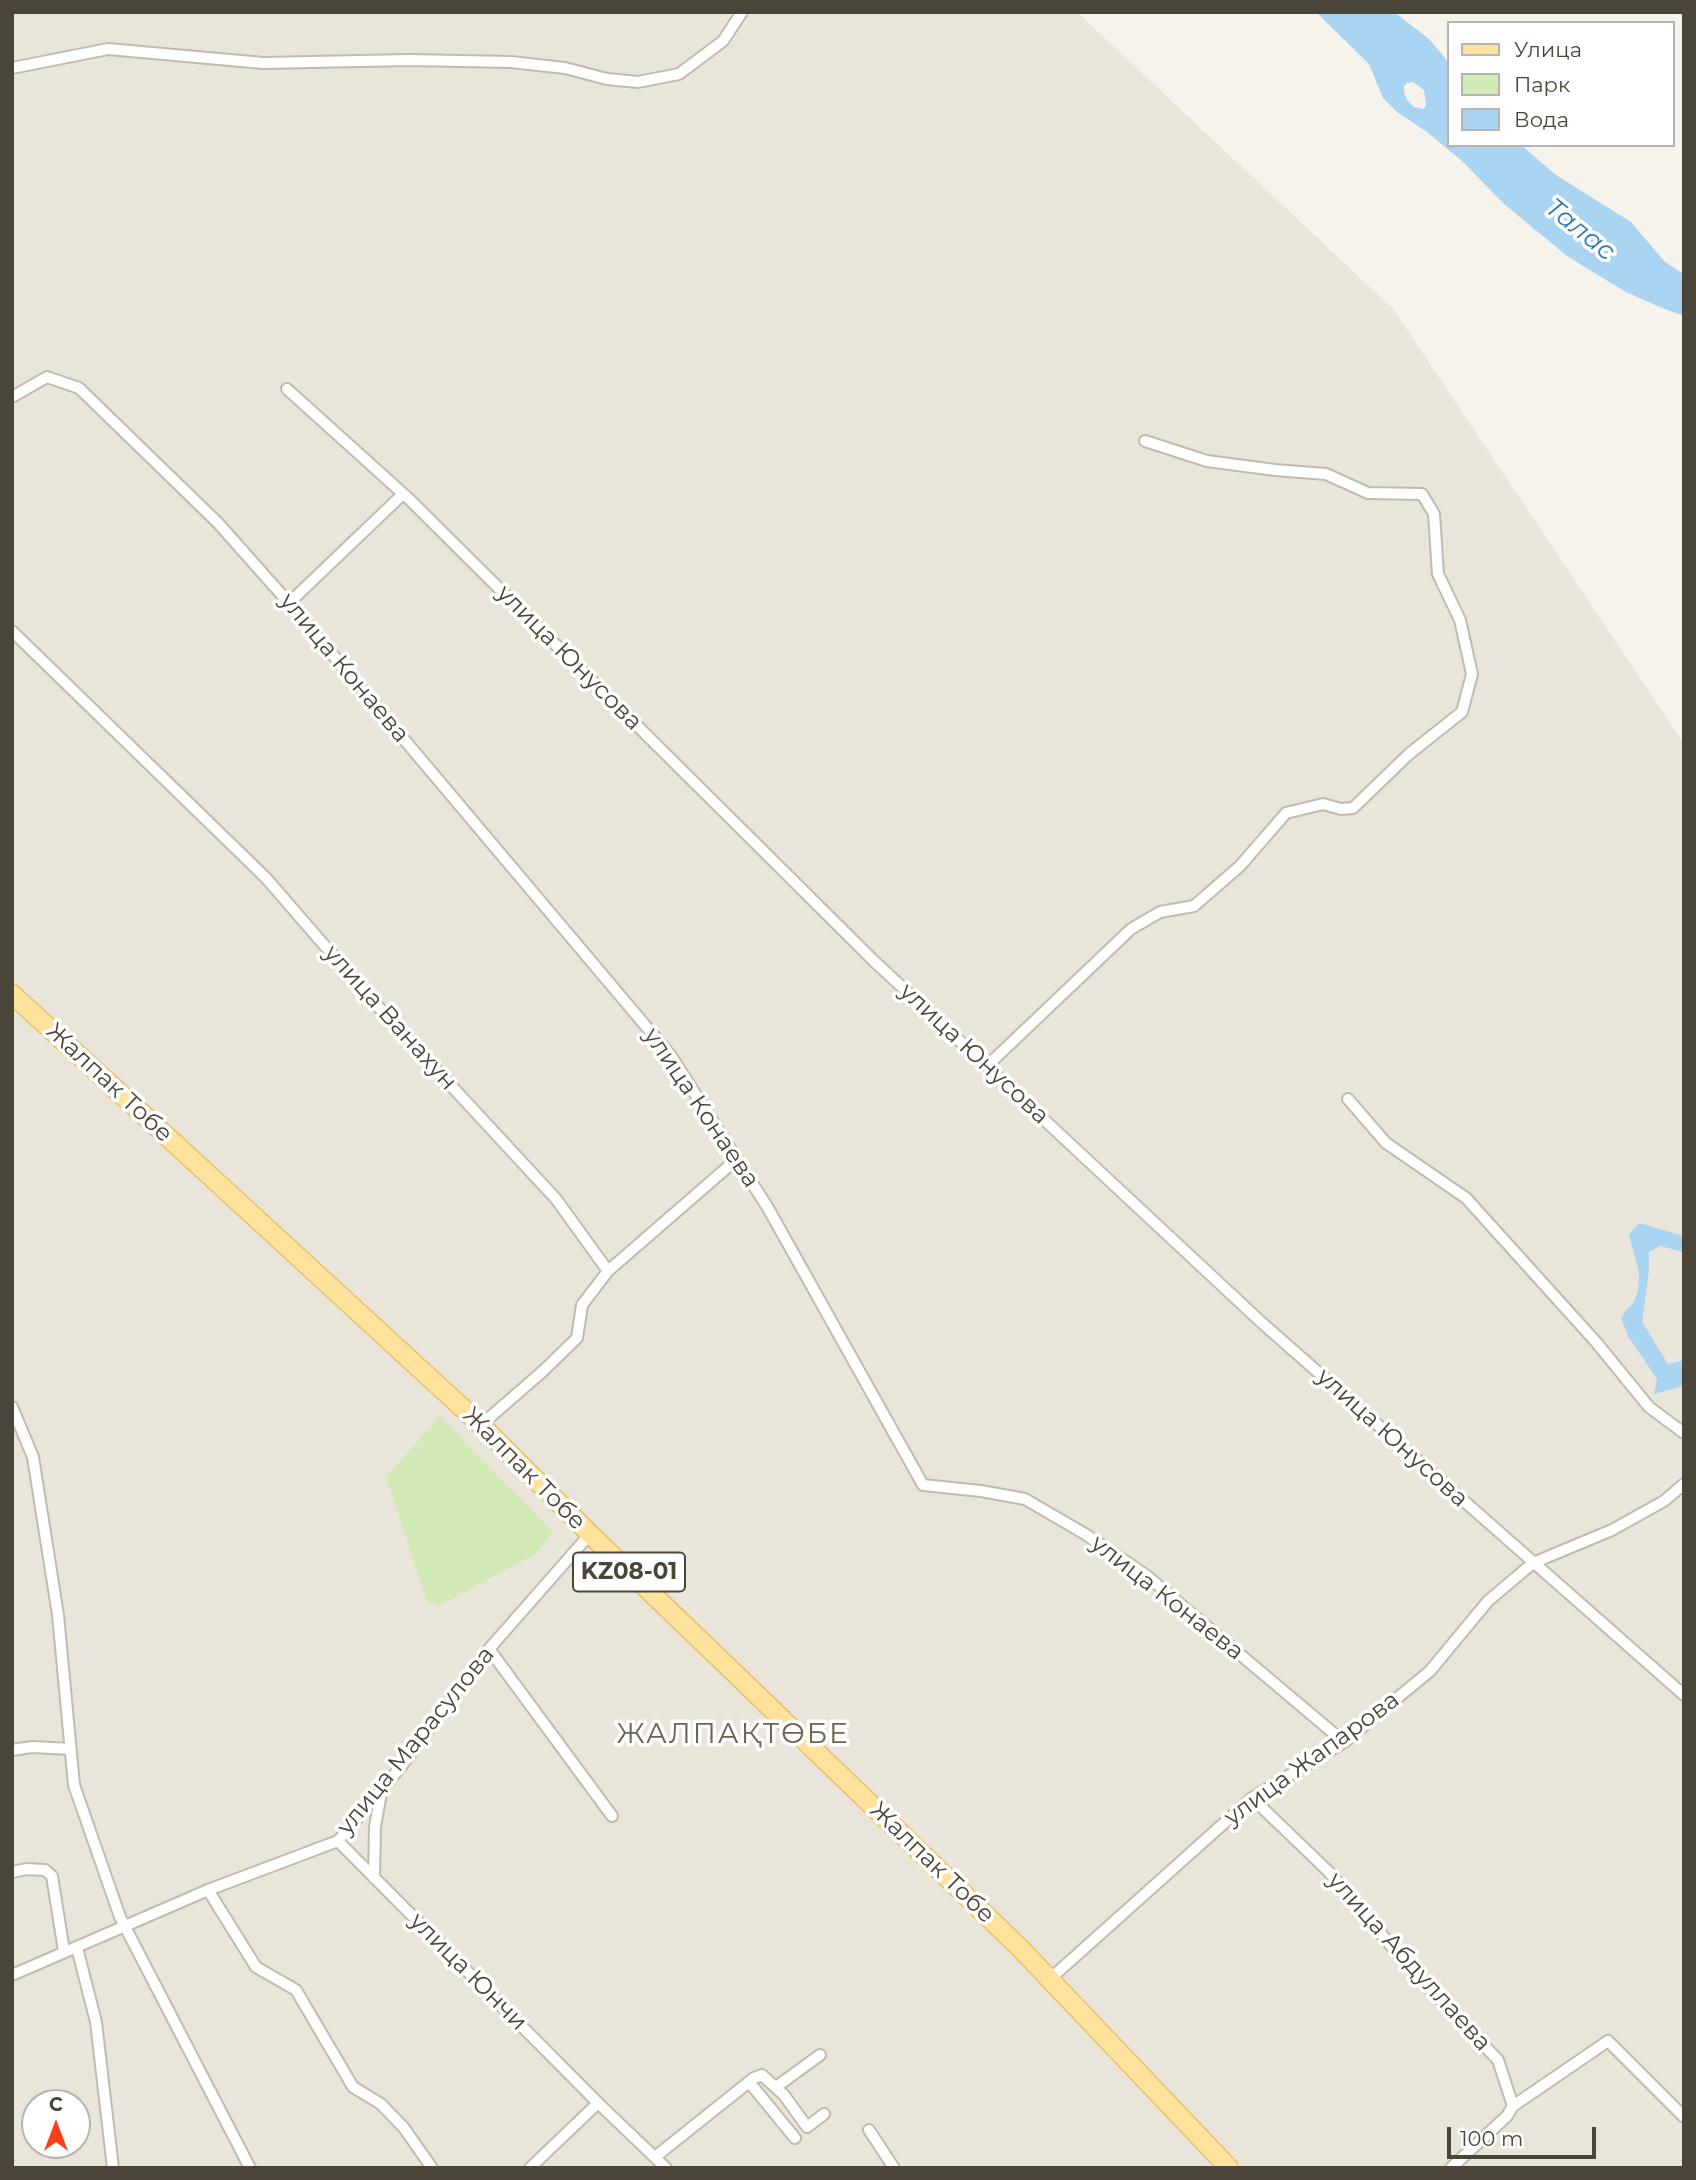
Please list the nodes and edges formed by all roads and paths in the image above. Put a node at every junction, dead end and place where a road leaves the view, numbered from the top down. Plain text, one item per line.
1 (741, 12) edge
2 (12, 68) edge
3 (287, 389) dead end
4 (12, 397) edge
5 (1144, 442) dead end
6 (403, 494) junction
7 (289, 603) junction
8 (12, 631) edge
9 (12, 994) edge
10 (987, 1066) junction
11 (1348, 1099) dead end
12 (737, 1159) junction
13 (608, 1271) junction
14 (12, 1407) edge
15 (481, 1426) junction
16 (1684, 1433) edge
17 (1684, 1484) edge
18 (590, 1534) junction
19 (1533, 1563) junction
20 (489, 1649) junction
21 (1684, 1695) edge
22 (1344, 1742) junction
23 (70, 1749) junction
24 (12, 1750) edge
25 (381, 1793) junction
26 (1252, 1798) junction
27 (612, 1816) dead end
28 (338, 1841) junction
29 (12, 1872) edge
30 (374, 1878) junction
31 (208, 1890) junction
32 (125, 1926) junction
33 (77, 1948) junction
34 (64, 1951) junction
35 (12, 1975) edge
36 (1050, 1979) junction
37 (820, 2055) dead end
38 (749, 2082) junction
39 (776, 2087) junction
40 (598, 2103) junction
41 (1513, 2106) junction
42 (824, 2114) dead end
43 (1684, 2117) edge
44 (869, 2130) dead end
45 (795, 2138) dead end
46 (655, 2157) junction
47 (113, 2168) edge
48 (250, 2168) edge
49 (432, 2168) edge
50 (530, 2168) edge
51 (666, 2168) edge
52 (894, 2168) edge
53 (1229, 2168) edge
54 (1451, 2168) edge

1 - 2 street
3 - 6 street, улица Юнусова
4 - 7 street, улица Конаева
5 - 10 street
6 - 7 street
6 - 10 street, улица Юнусова
7 - 12 street, улица Конаева
8 - 13 street, улица Ванахун
9 - 15 main road, Жалпак Тобе / KZ08-01
10 - 19 street, улица Юнусова
11 - 16 street
12 - 13 street
12 - 22 street, улица Конаева
13 - 15 street
14 - 23 street
15 - 18 main road, Жалпак Тобе / KZ08-01
17 - 19 street, улица Жапарова
18 - 20 street, улица Марасулова
18 - 36 main road, Жалпак Тобе / KZ08-01
19 - 21 street, улица Юнусова
19 - 22 street, улица Жапарова
20 - 25 street, улица Марасулова
20 - 27 street
22 - 26 street, улица Жапарова
23 - 24 street
23 - 32 street
25 - 28 street, улица Марасулова
25 - 30 street
26 - 36 street, улица Жапарова
26 - 41 street, улица Абдуллаева
28 - 30 street, улица Юнчи
28 - 31 street, улица Марасулова
29 - 34 street
30 - 40 street, улица Юнчи
31 - 32 street, улица Марасулова
31 - 49 street
32 - 33 street, улица Марасулова
32 - 48 street
33 - 34 street, улица Марасулова
33 - 47 street
34 - 35 street, улица Марасулова
36 - 53 main road, Жалпак Тобе / KZ08-01
37 - 39 street
38 - 39 street
38 - 45 street
38 - 46 street
39 - 42 street
40 - 46 street, улица Юнчи
40 - 50 street
41 - 43 street
41 - 54 street
44 - 52 street
46 - 51 street, улица Юнчи

